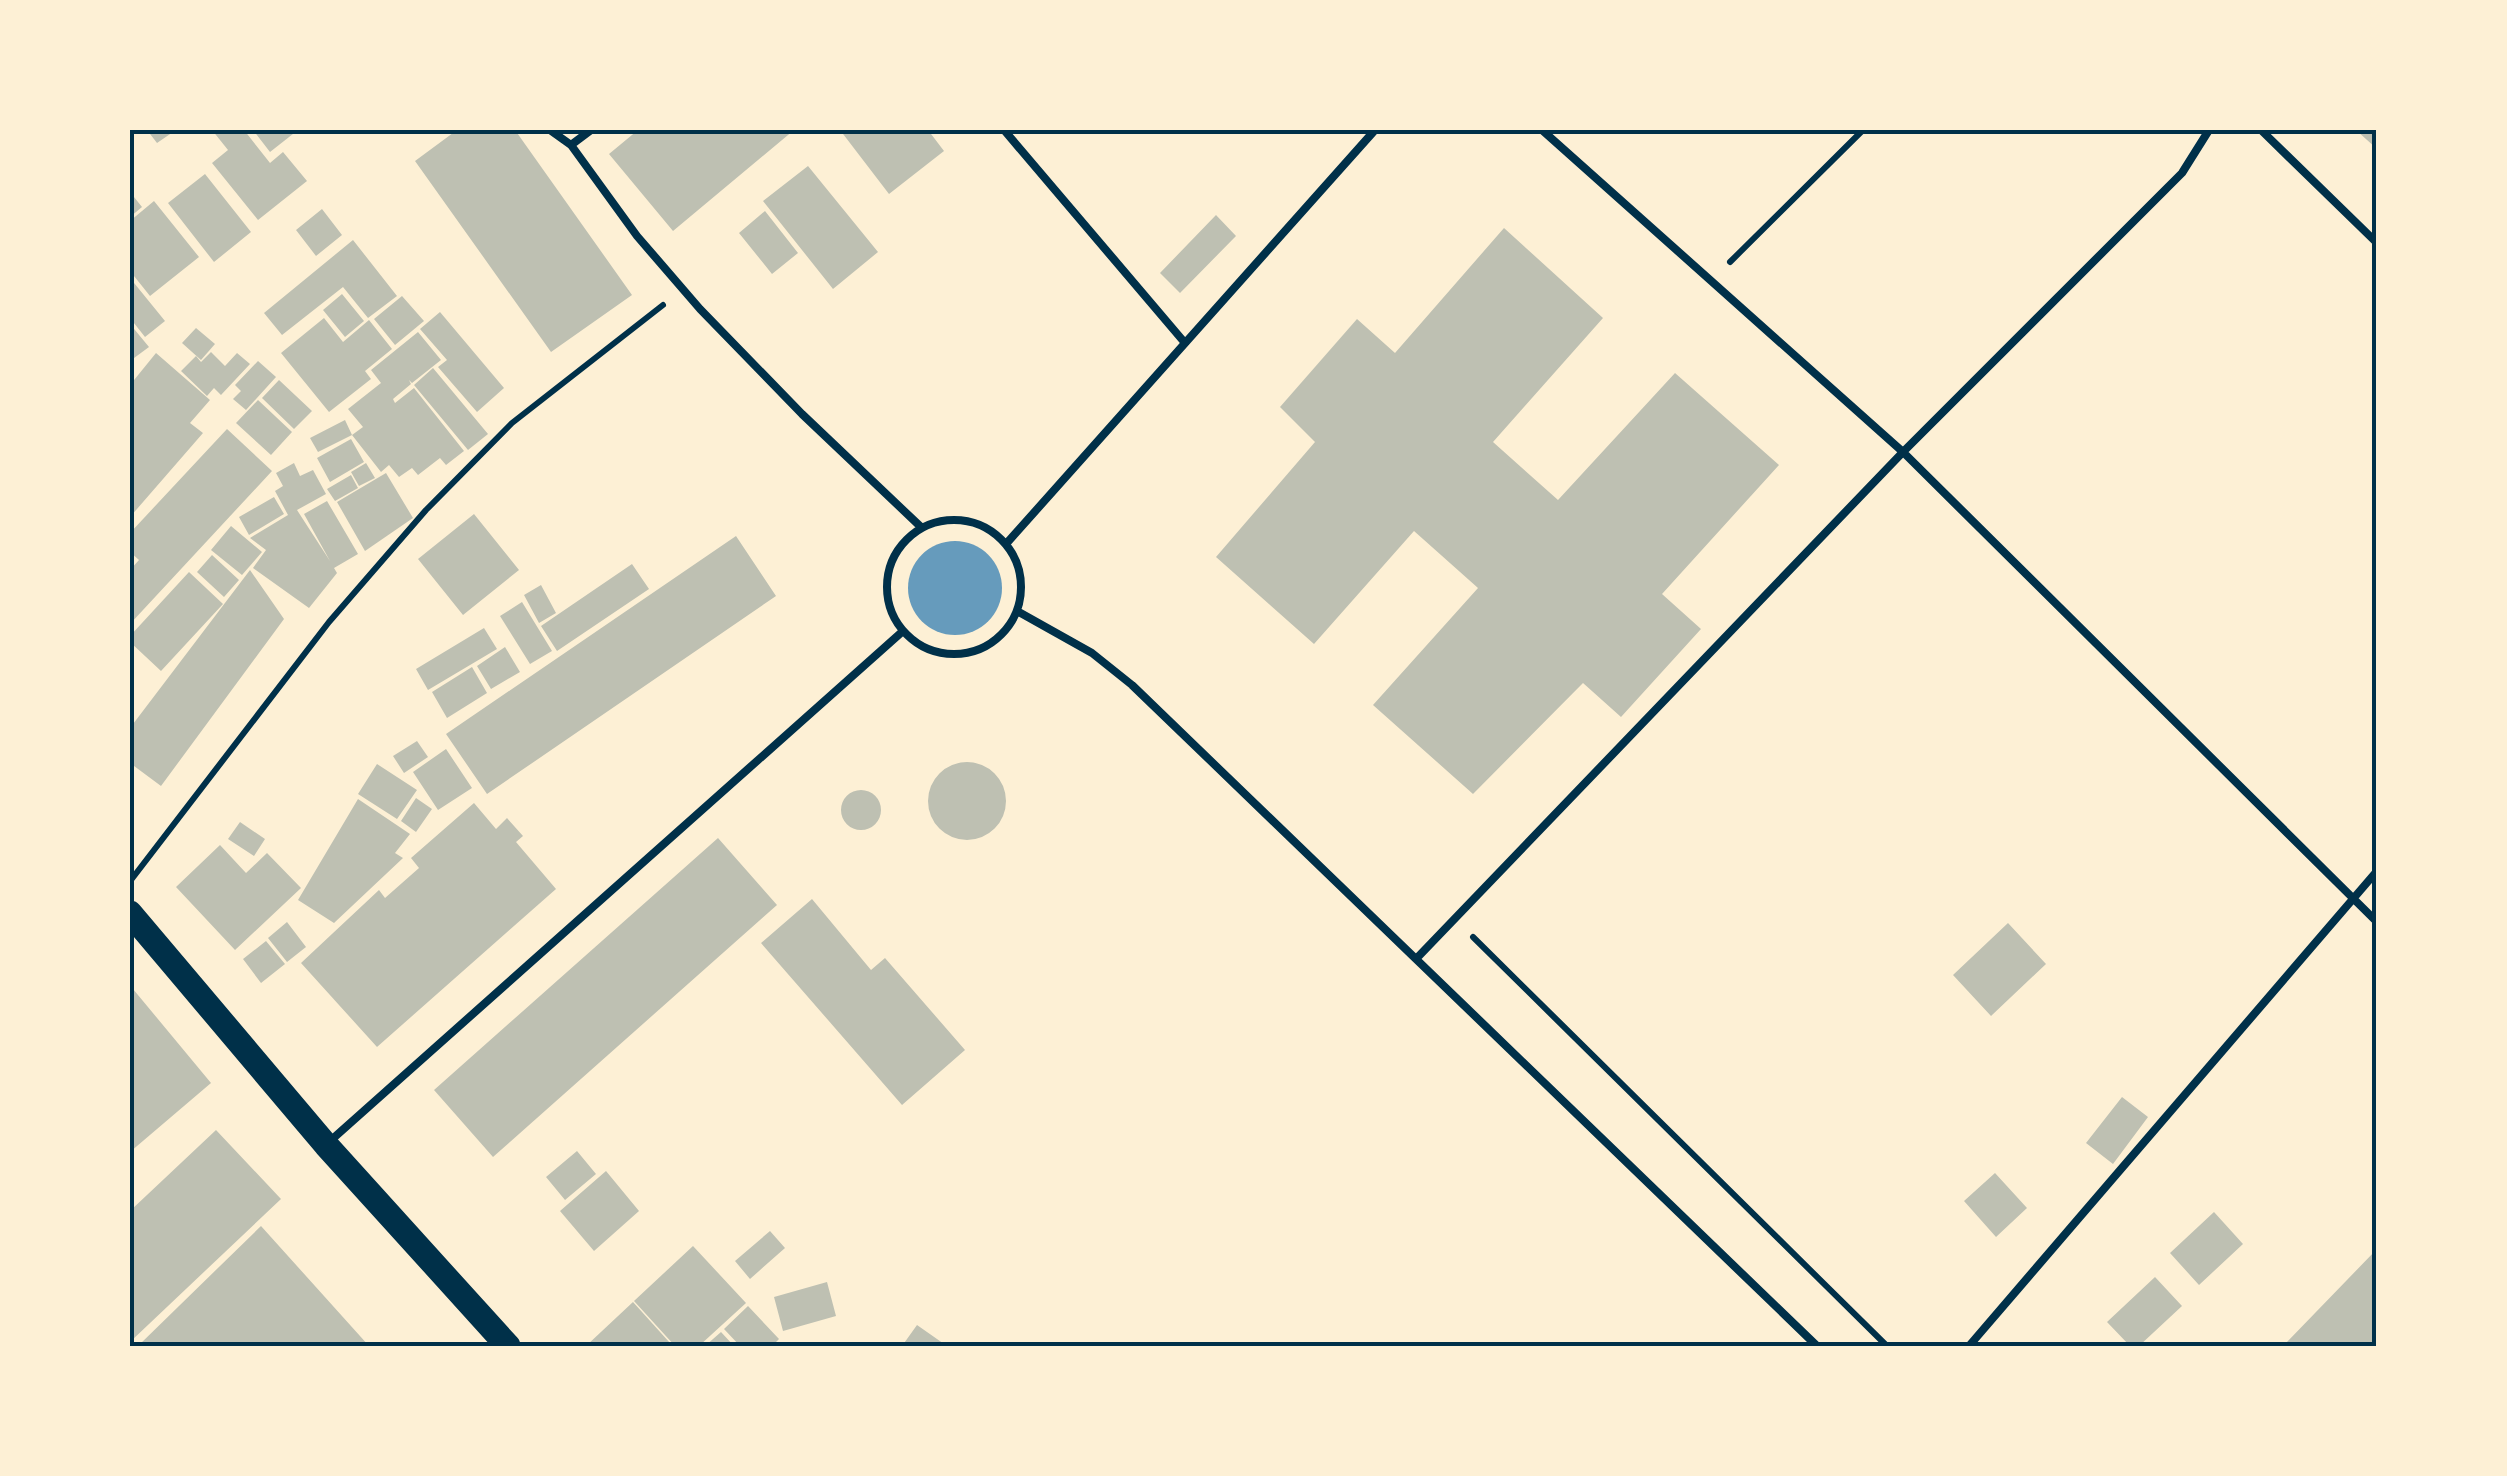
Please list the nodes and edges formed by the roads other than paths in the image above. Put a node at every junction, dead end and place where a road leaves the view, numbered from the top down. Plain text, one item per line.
1 (550, 130) edge
2 (572, 130) edge
3 (591, 130) edge
4 (1004, 130) edge
5 (1375, 130) edge
6 (1542, 130) edge
7 (2209, 130) edge
8 (2261, 130) edge
9 (571, 145) junction
10 (2377, 244) edge
11 (1185, 344) junction
12 (1903, 452) junction
13 (922, 528) junction
14 (1006, 544) junction
15 (1017, 611) junction
16 (903, 632) junction
17 (2377, 871) edge
18 (2351, 898) junction
19 (130, 913) edge
20 (2377, 922) edge
21 (1416, 959) junction
22 (326, 1146) junction
23 (508, 1346) edge
24 (1817, 1346) edge
25 (1968, 1346) edge

1 - 9 lane
2 - 9 lane
3 - 9 lane
4 - 11 lane
5 - 11 lane
6 - 12 lane
7 - 12 lane
8 - 10 lane
9 - 13 lane
11 - 14 lane
12 - 18 lane
12 - 21 lane
13 - 14 lane
13 - 16 lane
14 - 15 lane
15 - 16 lane
15 - 21 lane
16 - 22 lane
17 - 18 lane
18 - 20 lane
18 - 25 lane
19 - 22 main road
21 - 24 lane
22 - 23 main road

